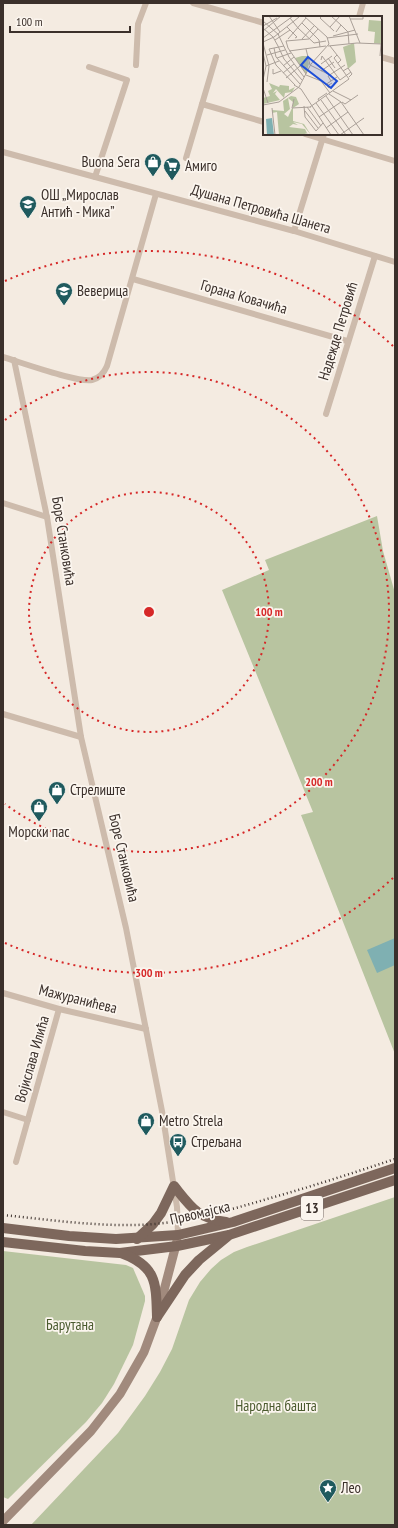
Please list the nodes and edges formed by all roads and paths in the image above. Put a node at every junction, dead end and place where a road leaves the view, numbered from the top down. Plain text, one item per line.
1 (146, 3) edge
2 (193, 3) edge
3 (363, 3) edge
4 (359, 16) edge
5 (263, 23) edge
6 (216, 57) dead end
7 (382, 57) edge
8 (395, 60) edge
9 (136, 65) dead end
10 (89, 67) dead end
11 (202, 104) junction
12 (263, 122) edge
13 (323, 136) edge
14 (3, 152) edge
15 (186, 158) dead end
16 (395, 160) edge
17 (95, 177) junction
18 (156, 194) junction
19 (294, 231) junction
20 (375, 256) junction
21 (395, 262) edge
22 (133, 279) junction
23 (347, 341) junction
24 (3, 357) edge
25 (14, 360) junction
26 (326, 414) dead end
27 (3, 504) edge
28 (47, 517) junction
29 (3, 714) edge
30 (81, 737) junction
31 (3, 993) edge
32 (59, 1009) junction
33 (146, 1029) junction
34 (3, 1112) edge
35 (28, 1120) junction
36 (16, 1162) dead end
37 (395, 1168) edge
38 (395, 1180) edge
39 (174, 1186) junction
40 (233, 1222) junction
41 (3, 1228) edge
42 (178, 1235) junction
43 (229, 1235) junction
44 (137, 1239) junction
45 (3, 1242) edge
46 (177, 1246) junction
47 (120, 1253) junction
48 (158, 1317) junction
49 (3, 1521) edge

1 - 9 street
2 - 5 street
3 - 4 street
6 - 11 street
7 - 8 street
10 - 17 street
11 - 12 street
11 - 15 street
13 - 16 street
13 - 19 street
14 - 17 street, Душана Петровића Шанета
17 - 18 street, Душана Петровића Шанета
18 - 19 street, Душана Петровића Шанета
18 - 22 street
19 - 20 street, Душана Петровића Шанета
20 - 21 street, Душана Петровића Шанета
20 - 23 street, Надежде Петровић
22 - 23 street, Горана Ковачића
22 - 25 street
23 - 26 street, Надежде Петровић
24 - 25 street
25 - 28 street, Боре Станковића
27 - 28 street
28 - 30 street, Боре Станковића
29 - 30 street
30 - 33 street, Боре Станковића
31 - 32 street, Мажуранићева
32 - 33 street, Мажуранићева
32 - 35 street, Војислава Илића
33 - 39 street, Боре Станковића
34 - 35 street
35 - 36 street, Војислава Илића
37 - 40 main road, Првомајска / 13
38 - 43 main road, Првомајска / 13
39 - 40 main road
39 - 42 street, Боре Станковића
39 - 44 main road
40 - 42 main road, Првомајска / 13
41 - 44 main road, Првомајска / 13
42 - 44 main road, Првомајска / 13
42 - 46 street, Боре Станковића
43 - 46 main road, Првомајска / 13
43 - 48 main road
45 - 47 main road, Првомајска / 13
46 - 47 main road, Првомајска / 13
46 - 48 street, Боре Станковића
47 - 48 main road
48 - 49 street, Боре Станковића

